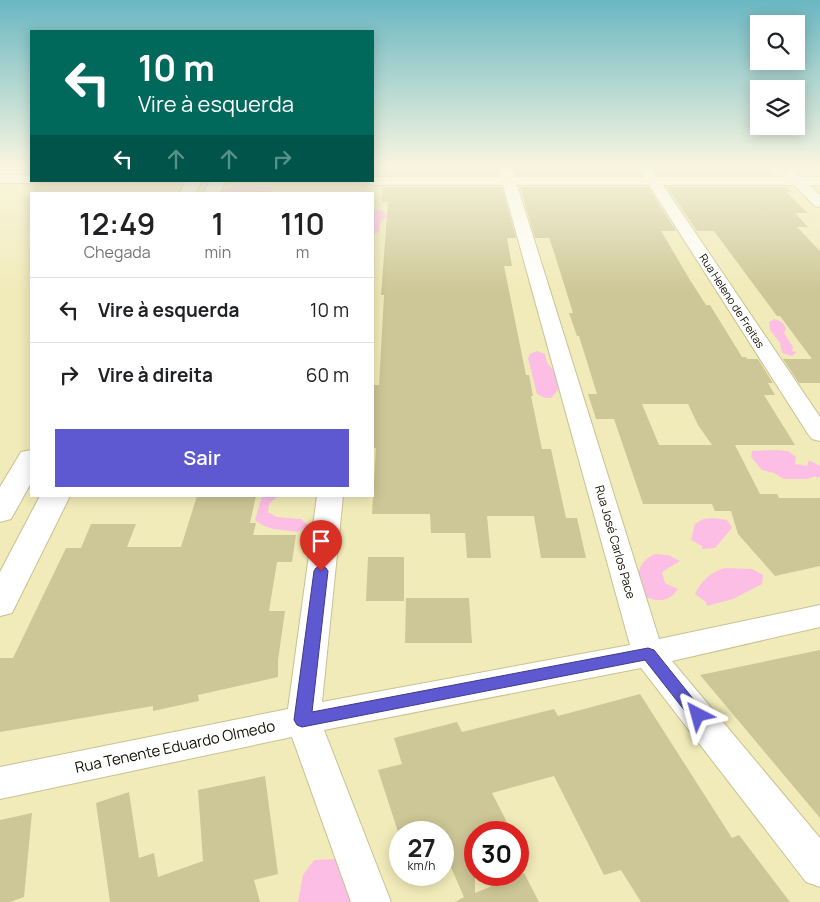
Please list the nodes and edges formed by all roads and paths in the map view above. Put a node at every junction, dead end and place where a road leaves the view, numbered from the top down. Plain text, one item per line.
1 (517, 209) edge
2 (671, 209) edge
3 (820, 434) edge
4 (30, 460) edge
5 (54, 497) edge
6 (330, 497) edge
7 (0, 512) edge
8 (0, 604) edge
9 (820, 616) edge
10 (648, 654) junction
11 (302, 720) junction
12 (0, 783) edge
13 (820, 868) edge
14 (371, 902) edge

1 - 10 street, Rua José Carlos Pace
2 - 3 street, Rua Heleno de Freitas
4 - 7 main road
5 - 8 main road
6 - 11 street
9 - 10 street, Rua Tenente Eduardo Olmedo
10 - 11 street, Rua Tenente Eduardo Olmedo
10 - 13 street, Rua José Carlos Pace
11 - 12 street, Rua Tenente Eduardo Olmedo
11 - 14 street

